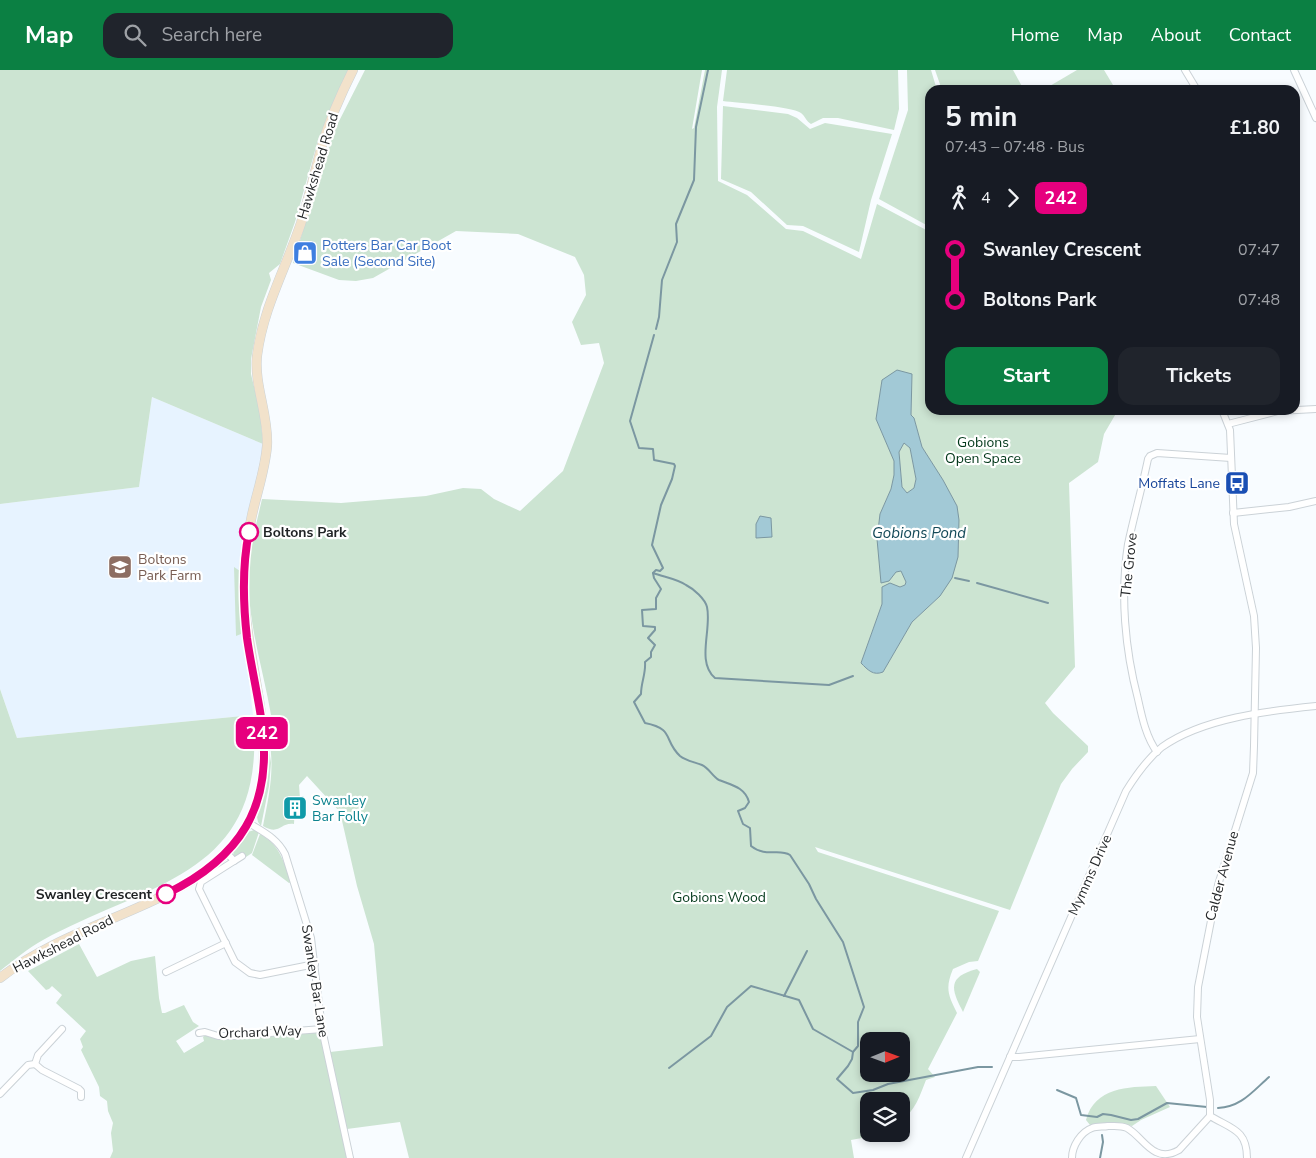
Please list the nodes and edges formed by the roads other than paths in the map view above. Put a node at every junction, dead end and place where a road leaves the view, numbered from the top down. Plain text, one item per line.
1 (353, 70) edge
2 (1185, 70) edge
3 (1294, 70) edge
4 (1194, 85) edge
5 (1316, 118) edge
6 (1316, 409) edge
7 (1300, 410) edge
8 (1224, 415) edge
9 (1263, 415) edge
10 (1228, 424) junction
11 (1231, 458) junction
12 (1316, 501) edge
13 (1233, 513) junction
14 (1316, 706) edge
15 (1254, 715) junction
16 (1157, 752) junction
17 (249, 822) junction
18 (227, 853) junction
19 (242, 856) dead end
20 (234, 861) junction
21 (226, 943) junction
22 (315, 964) junction
23 (166, 972) dead end
24 (0, 978) edge
25 (62, 1029) dead end
26 (322, 1029) junction
27 (199, 1033) dead end
28 (1200, 1039) junction
29 (1010, 1057) junction
30 (35, 1064) junction
31 (1, 1094) edge
32 (81, 1097) dead end
33 (1210, 1116) junction
34 (350, 1158) edge
35 (966, 1158) edge
36 (1072, 1158) edge
37 (1247, 1158) edge

1 - 17 street, Hawkshead Road
2 - 4 street
3 - 5 street
6 - 7 street
8 - 10 street
9 - 10 street
10 - 11 street
11 - 13 street
11 - 16 street, The Grove
12 - 13 street
13 - 15 street
14 - 15 street, Mymms Drive
15 - 16 street, Mymms Drive
15 - 28 street, Calder Avenue
16 - 29 street, Mymms Drive
17 - 18 street, Hawkshead Road
17 - 22 street, Swanley Bar Lane
18 - 20 street
18 - 24 street, Hawkshead Road
19 - 20 street
20 - 21 street
21 - 22 street
21 - 23 street
22 - 26 street, Swanley Bar Lane
25 - 30 street
26 - 27 street, Orchard Way
26 - 34 street, Swanley Bar Lane
28 - 29 street
28 - 33 street, Calder Avenue
29 - 35 street, Mymms Drive
30 - 31 street
30 - 32 street
33 - 36 street
33 - 37 street

